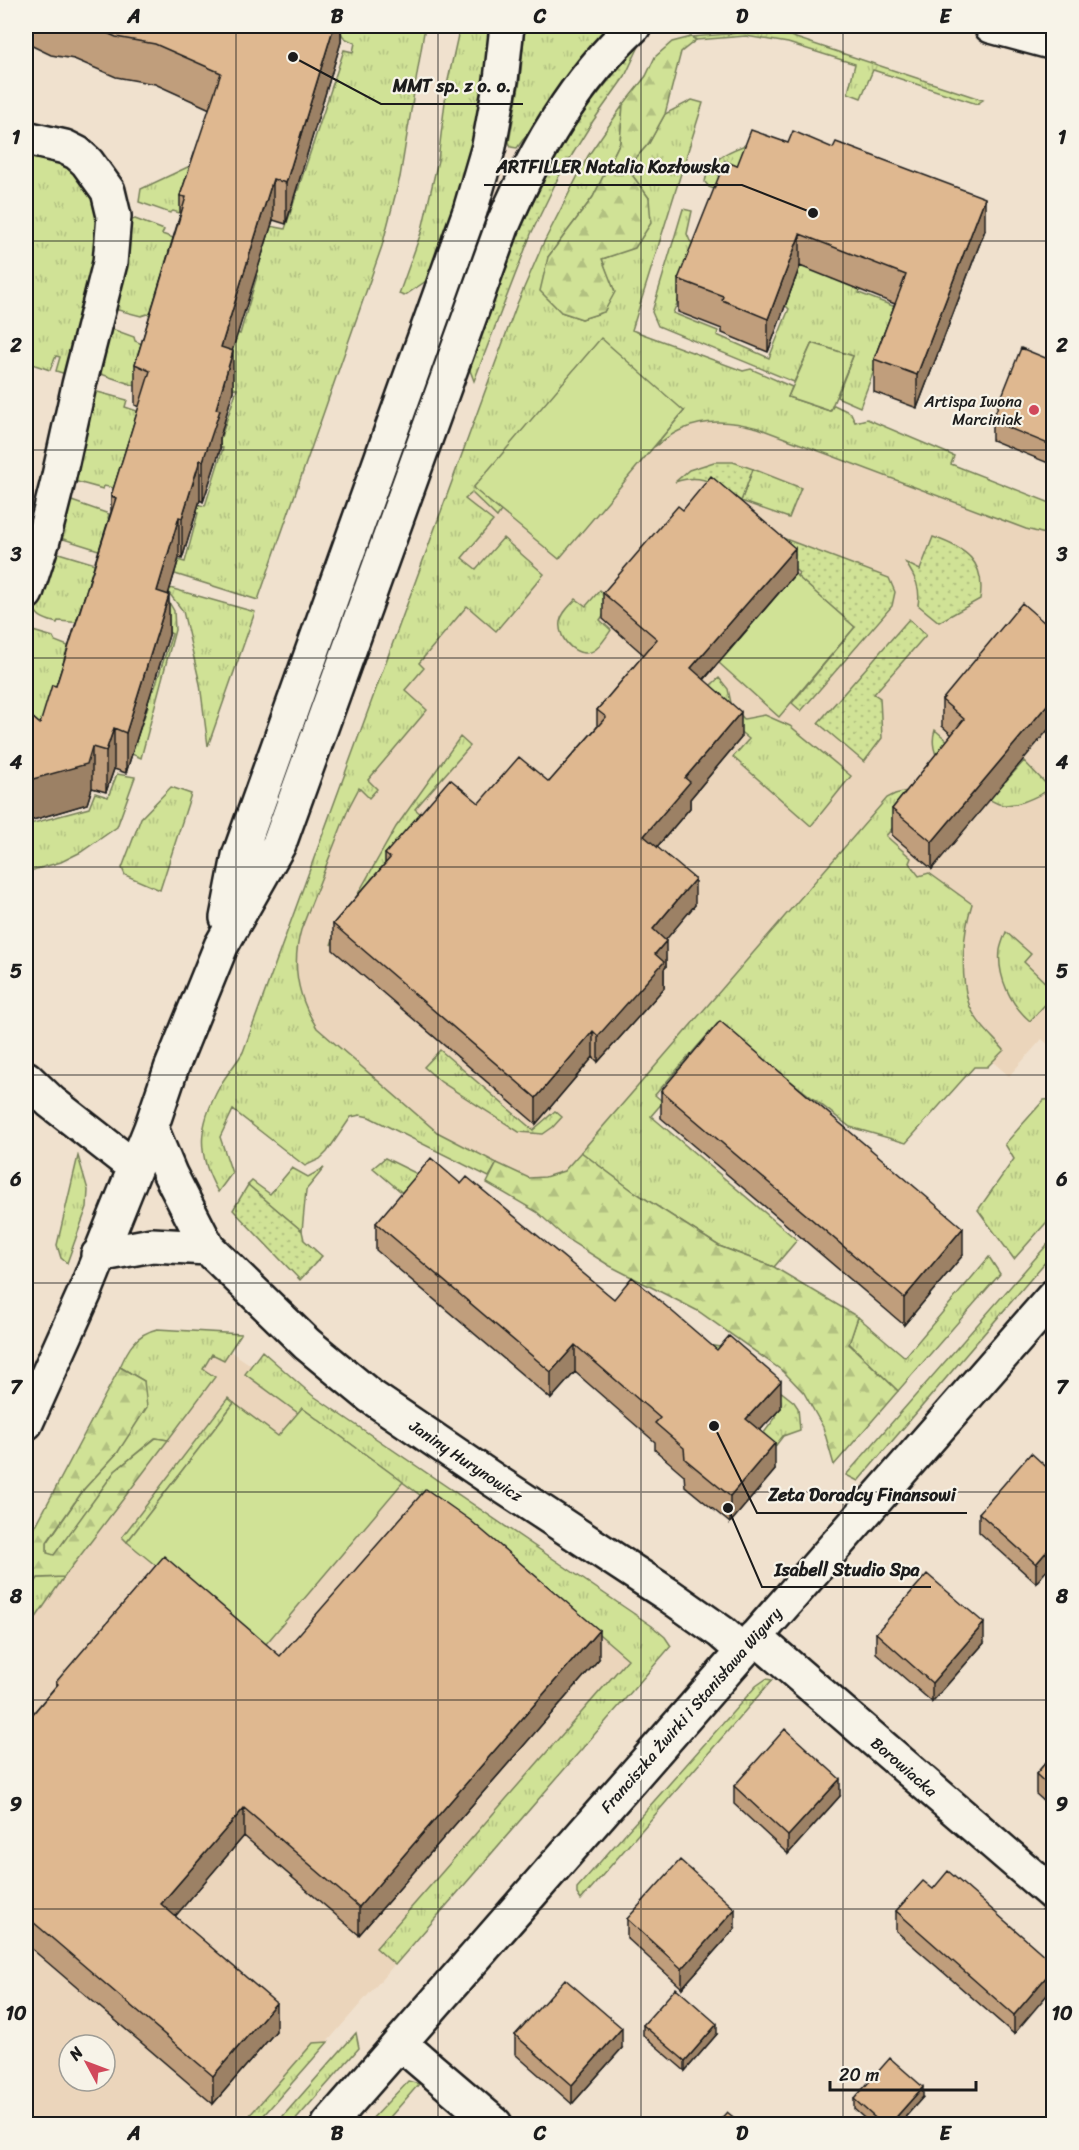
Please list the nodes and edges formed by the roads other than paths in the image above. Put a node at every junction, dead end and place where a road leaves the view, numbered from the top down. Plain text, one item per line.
1 (507, 26) edge
2 (634, 26) edge
3 (991, 26) edge
4 (1053, 43) edge
5 (26, 138) edge
6 (26, 593) edge
7 (221, 946) junction
8 (26, 1078) edge
9 (151, 1128) junction
10 (134, 1167) junction
11 (208, 1248) junction
12 (98, 1255) junction
13 (1053, 1296) edge
14 (26, 1423) edge
15 (749, 1644) junction
16 (1053, 1895) edge
17 (400, 2043) junction
18 (329, 2124) edge
19 (495, 2124) edge

1 - 7 street
2 - 7 street
3 - 4 street
5 - 6 street
7 - 9 street
8 - 10 street
9 - 10 street
9 - 11 street, Janiny Hurynowicz
10 - 12 street
11 - 12 street
11 - 15 street, Janiny Hurynowicz
12 - 14 street
13 - 15 street, Franciszka Żwirki i Stanisława Wigury
15 - 16 street, Borowiacka
15 - 17 street, Franciszka Żwirki i Stanisława Wigury
17 - 18 street, Franciszka Żwirki i Stanisława Wigury
17 - 19 street

